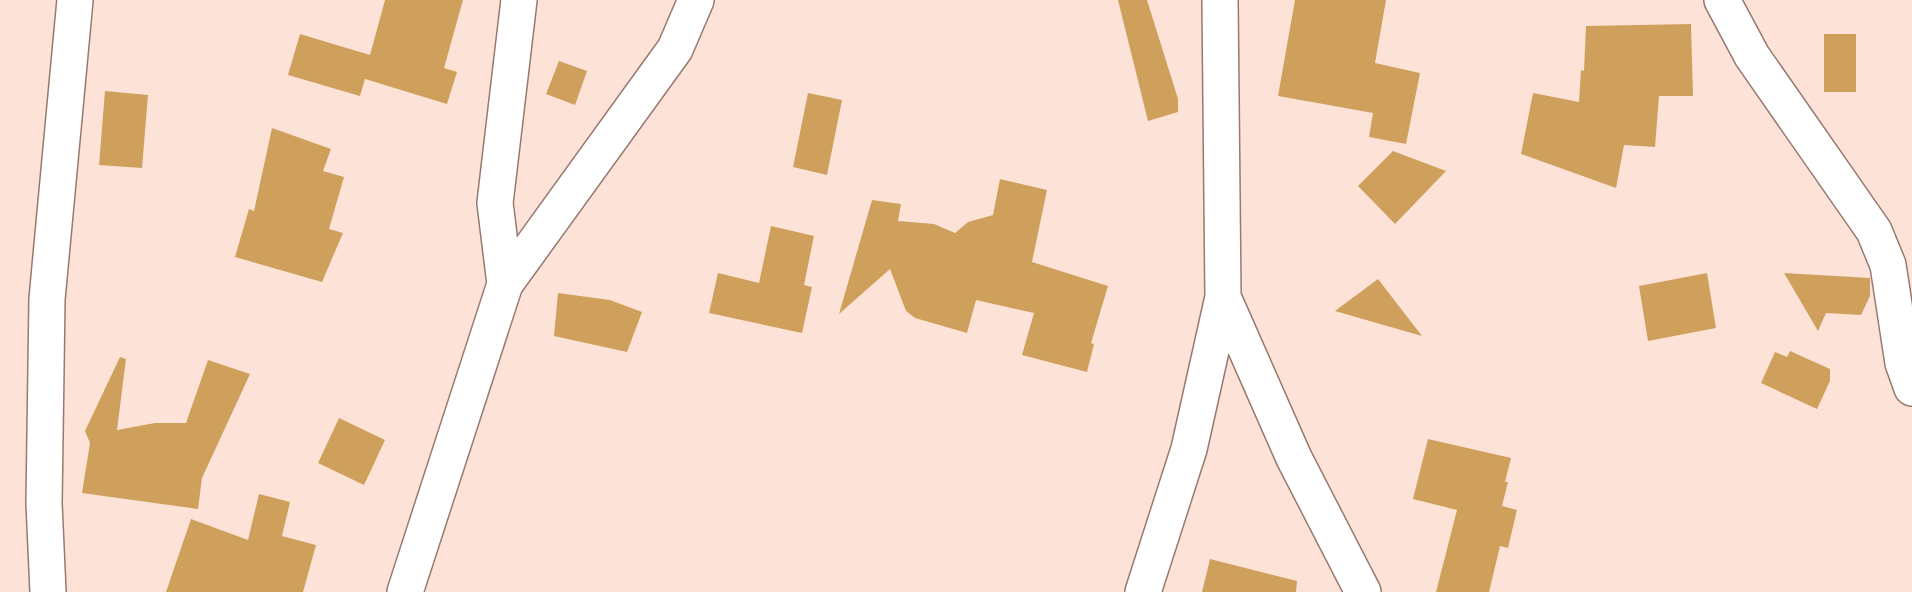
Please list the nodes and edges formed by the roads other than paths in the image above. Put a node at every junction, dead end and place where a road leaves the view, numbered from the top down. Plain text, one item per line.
1 (75, 0) edge
2 (519, 0) edge
3 (696, 0) edge
4 (1220, 0) edge
5 (1722, 0) edge
6 (505, 284) junction
7 (1223, 297) junction
8 (1912, 388) edge
9 (48, 592) edge
10 (405, 592) edge
11 (1143, 592) edge
12 (1363, 592) edge

1 - 9 street
2 - 6 street
3 - 6 street
4 - 7 street
5 - 8 street
6 - 10 street
7 - 11 street
7 - 12 street

